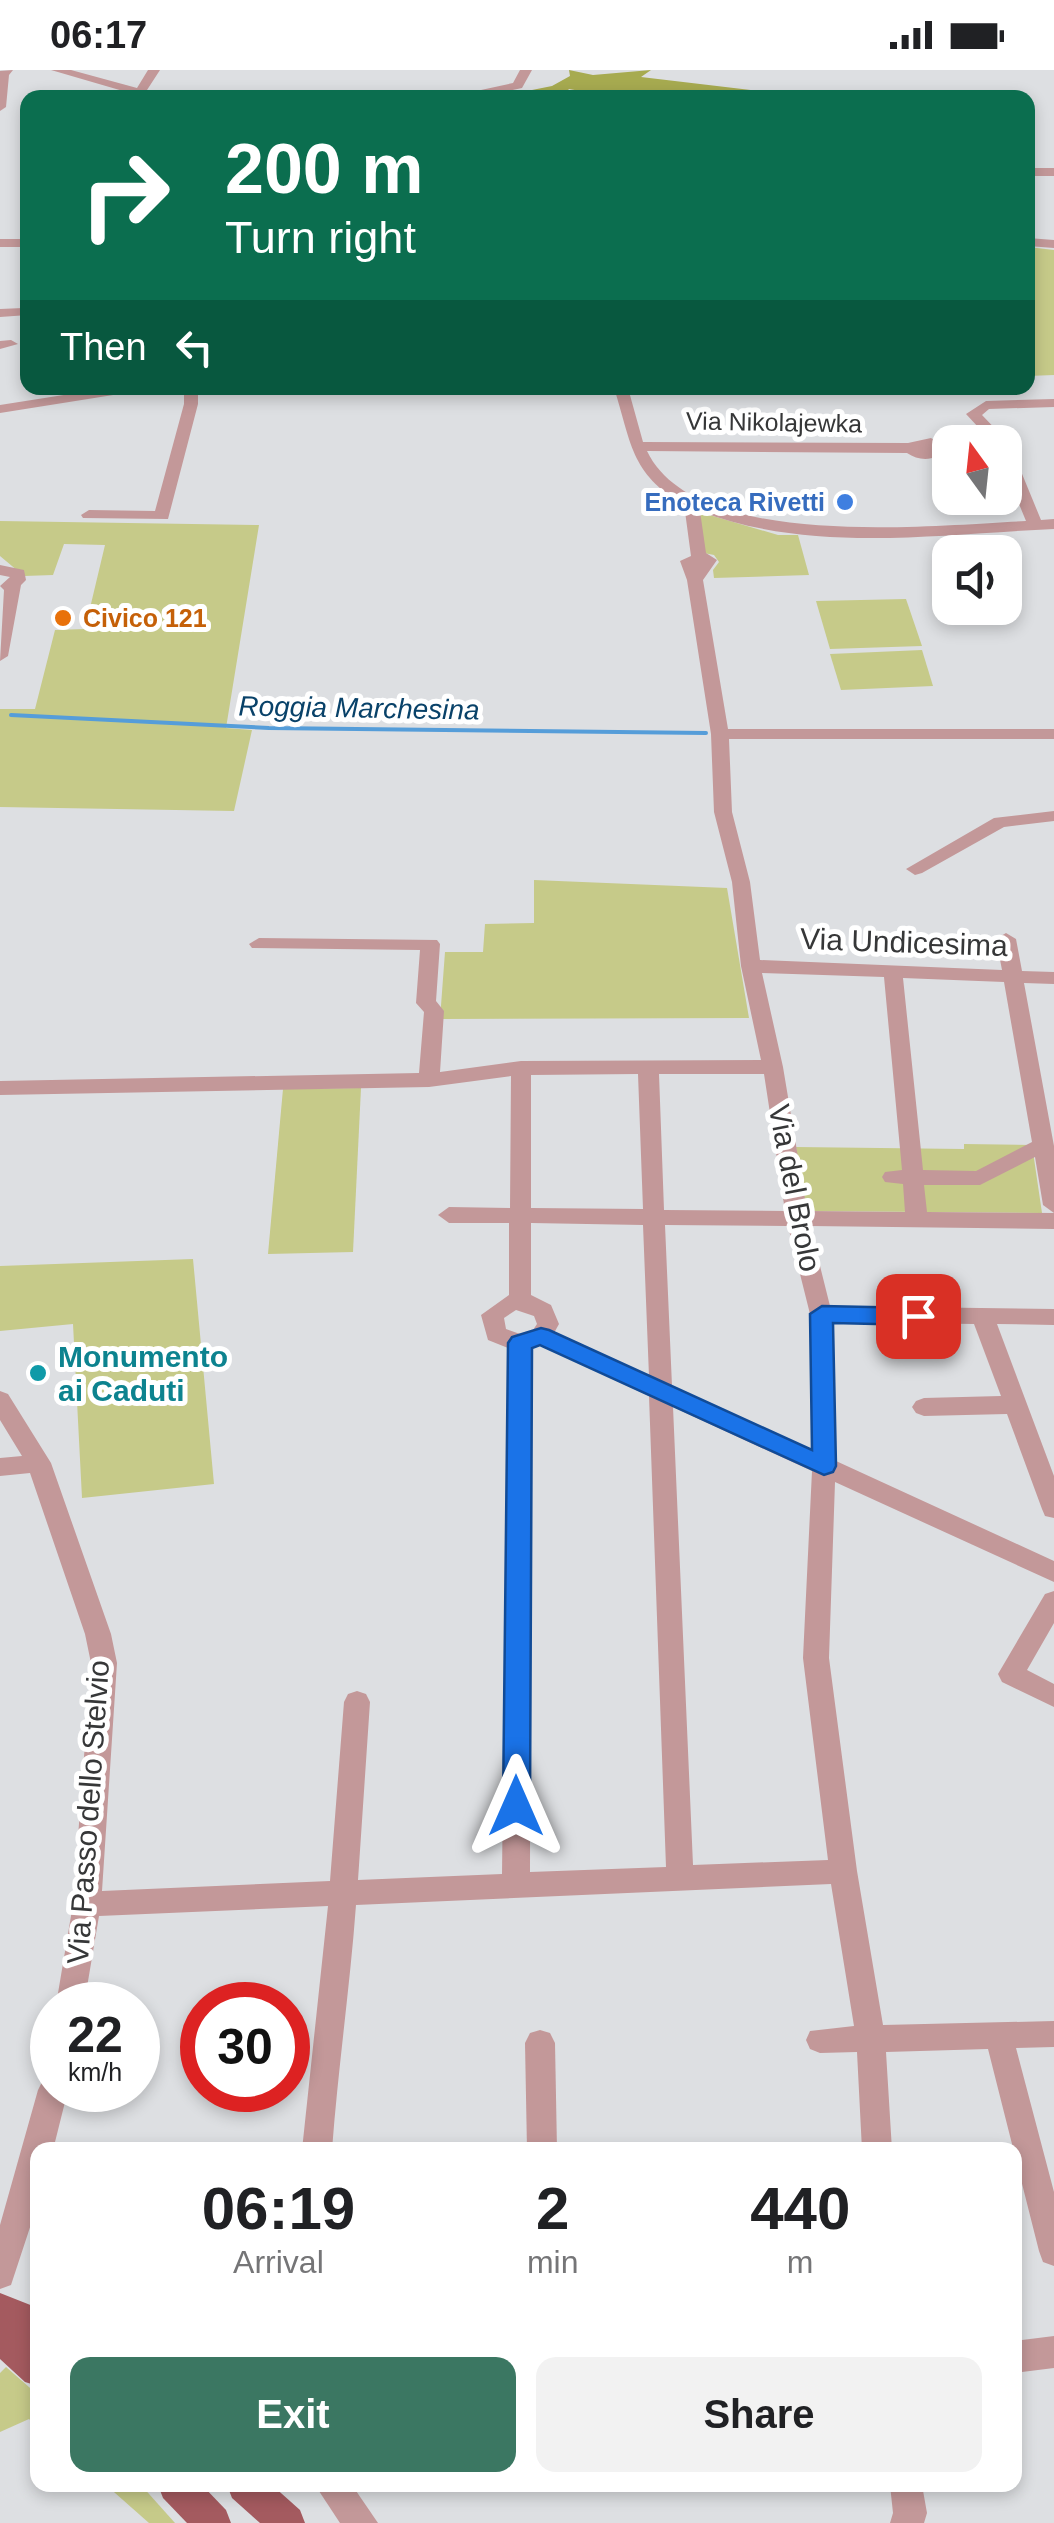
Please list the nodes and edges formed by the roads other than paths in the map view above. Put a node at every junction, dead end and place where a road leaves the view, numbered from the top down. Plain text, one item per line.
1 (7, 70) edge
2 (57, 70) edge
3 (526, 70) edge
4 (138, 90) edge
5 (497, 90) edge
6 (0, 108) edge
7 (90, 395) edge
8 (189, 395) edge
9 (622, 395) edge
10 (1054, 403) edge
11 (0, 410) edge
12 (981, 425) edge
13 (636, 446) junction
14 (911, 448) dead end
15 (1022, 493) edge
16 (691, 500) junction
17 (89, 515) dead end
18 (1035, 524) junction
19 (1054, 524) edge
20 (4, 582) edge
21 (0, 656) edge
22 (720, 734) junction
23 (1054, 734) edge
24 (1054, 816) edge
25 (915, 869) dead end
26 (1006, 939) dead end
27 (259, 944) dead end
28 (752, 966) junction
29 (893, 972) junction
30 (1012, 977) junction
31 (1054, 978) edge
32 (773, 1066) junction
33 (522, 1068) junction
34 (648, 1068) junction
35 (429, 1080) junction
36 (0, 1088) edge
37 (1032, 1149) dead end
38 (903, 1177) junction
39 (1054, 1205) edge
40 (449, 1215) dead end
41 (518, 1216) junction
42 (652, 1216) junction
43 (797, 1217) junction
44 (917, 1219) junction
45 (1054, 1220) edge
46 (520, 1301) junction
47 (822, 1314) junction
48 (1054, 1317) edge
49 (983, 1318) junction
50 (530, 1340) junction
51 (660, 1392) junction
52 (0, 1400) edge
53 (1013, 1404) junction
54 (924, 1407) dead end
55 (39, 1463) junction
56 (824, 1466) junction
57 (0, 1467) edge
58 (1054, 1509) edge
59 (1054, 1572) edge
60 (1054, 1601) edge
61 (1054, 1696) edge
62 (357, 1702) dead end
63 (843, 1872) junction
64 (680, 1878) junction
65 (516, 1884) junction
66 (341, 1895) junction
67 (87, 1904) junction
68 (74, 1982) edge
69 (1054, 2034) edge
70 (999, 2037) junction
71 (871, 2039) junction
72 (820, 2040) dead end
73 (540, 2043) dead end
74 (48, 2112) edge
75 (40, 2142) edge
76 (318, 2142) edge
77 (542, 2142) edge
78 (877, 2142) edge
79 (1043, 2160) edge
80 (30, 2177) edge
81 (1054, 2251) edge
82 (0, 2274) edge
83 (0, 2310) edge
84 (30, 2323) edge
85 (0, 2335) edge
86 (1054, 2352) edge
87 (1022, 2356) edge
88 (30, 2362) edge
89 (183, 2492) edge
90 (253, 2492) edge
91 (907, 2492) edge
92 (213, 2523) edge
93 (287, 2523) edge
94 (907, 2523) edge

1 - 6 street
2 - 4 street
3 - 5 street
7 - 11 street
8 - 17 street
9 - 13 street
10 - 12 street
13 - 14 street, Via Nikolajewka
13 - 16 street
15 - 18 street
16 - 18 street
16 - 22 street, Via del Brolo
18 - 19 street
20 - 21 street
22 - 23 street
22 - 28 street, Via del Brolo
24 - 25 street
26 - 30 street
27 - 35 street
28 - 29 street, Via Undicesima
28 - 32 street, Via del Brolo
29 - 30 street, Via Undicesima
29 - 38 street
30 - 31 street, Via Undicesima
30 - 39 street
32 - 34 street
32 - 43 street, Via del Brolo
33 - 34 street
33 - 35 street
33 - 41 street
34 - 42 street
35 - 36 street
37 - 38 street
38 - 44 street
40 - 41 street
41 - 42 street
41 - 46 street
42 - 43 street
42 - 51 street
43 - 44 street
43 - 47 street, Via del Brolo
44 - 45 street
46 - 50 street
46 - 50 street
47 - 49 street
47 - 56 street, Via del Brolo
48 - 49 street
49 - 53 street
50 - 51 street
50 - 65 street
51 - 56 street
51 - 64 street
52 - 55 street, Via Passo dello Stelvio
53 - 54 street
53 - 58 street
55 - 57 street
55 - 67 street, Via Passo dello Stelvio
56 - 59 street
56 - 63 street, Via del Brolo
60 - 61 street
62 - 66 street
63 - 64 street
63 - 71 street, Via del Brolo
64 - 65 street
65 - 66 street
66 - 67 street
66 - 76 street
67 - 68 street, Via Passo dello Stelvio
69 - 70 street
70 - 71 street
70 - 79 street
71 - 72 street
71 - 78 street, Via del Brolo
73 - 77 street
74 - 75 street
79 - 81 street
80 - 82 street
83 - 84 main road
85 - 88 main road
86 - 87 street
89 - 92 main road
90 - 93 main road
91 - 94 street

